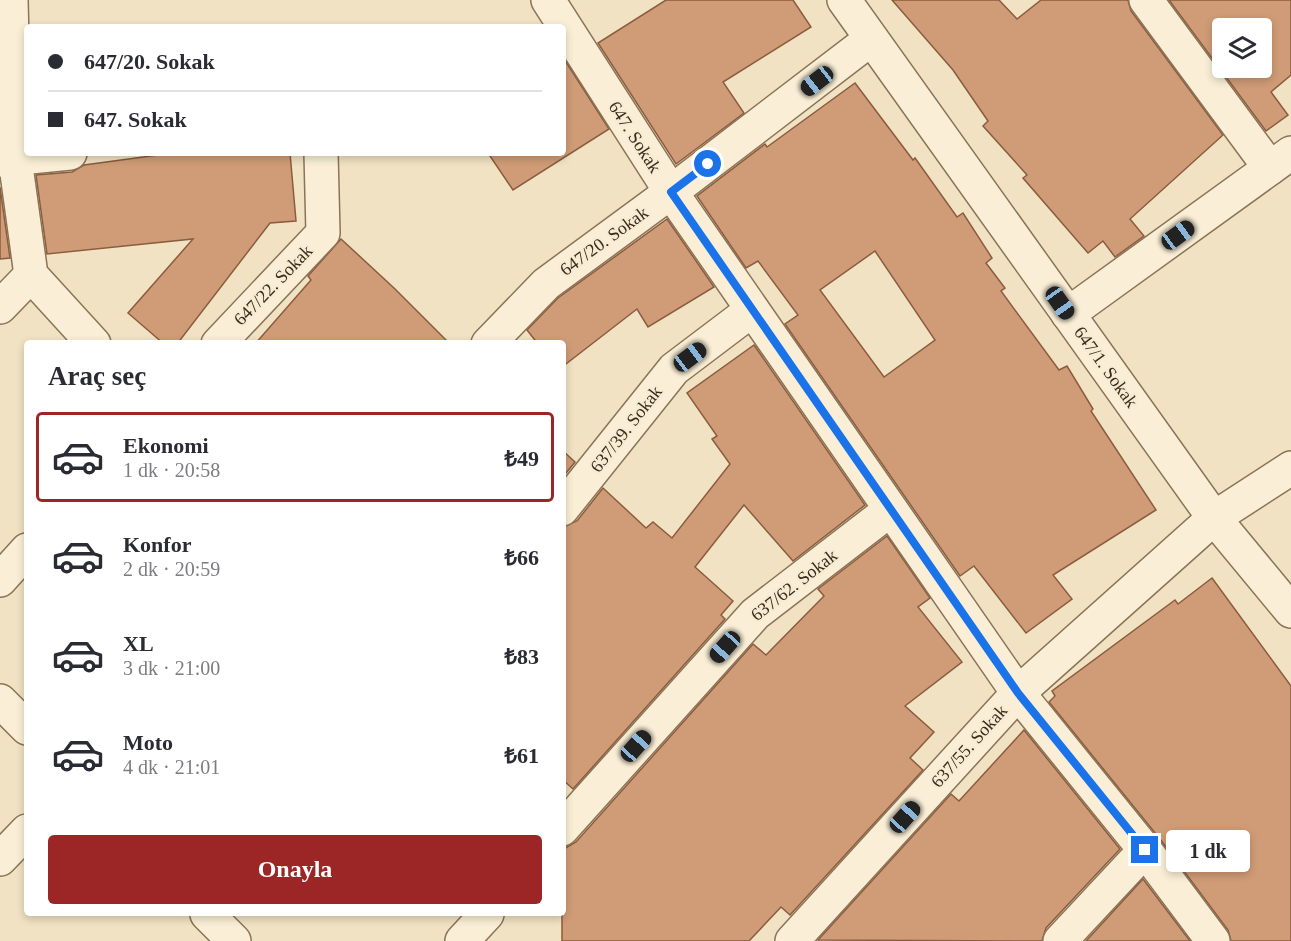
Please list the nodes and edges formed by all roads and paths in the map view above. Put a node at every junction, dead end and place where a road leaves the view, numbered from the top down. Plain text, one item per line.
1 (10, 0) edge
2 (548, 0) edge
3 (844, 0) edge
4 (1146, 0) edge
5 (561, 24) edge
6 (566, 34) edge
7 (871, 39) junction
8 (43, 156) edge
9 (321, 156) edge
10 (8, 160) edge
11 (1280, 161) edge
12 (671, 192) junction
13 (31, 275) junction
14 (0, 307) edge
15 (752, 310) junction
16 (1068, 314) junction
17 (90, 340) edge
18 (222, 340) edge
19 (492, 340) edge
20 (1291, 468) edge
21 (566, 504) edge
22 (890, 510) junction
23 (1214, 518) junction
24 (24, 553) edge
25 (0, 580) edge
26 (1291, 611) edge
27 (1018, 693) junction
28 (0, 700) edge
29 (24, 725) edge
30 (566, 825) edge
31 (24, 834) edge
32 (1145, 850) junction
33 (0, 859) edge
34 (485, 916) edge
35 (462, 941) edge
36 (792, 941) edge
37 (1060, 941) edge
38 (1213, 941) edge

1 - 10 street
2 - 5 street, 647. Sokak
3 - 7 street, 647/1. Sokak
4 - 11 street
6 - 12 street, 647. Sokak
7 - 12 street, 647/20. Sokak
7 - 16 street, 647/1. Sokak
8 - 10 street
9 - 18 street, 647/22. Sokak
10 - 13 street
11 - 16 street
12 - 15 street, 647. Sokak
12 - 19 street, 647/20. Sokak
13 - 14 street
13 - 17 street
15 - 21 street, 637/39. Sokak
15 - 22 street, 647. Sokak
16 - 23 street, 647/1. Sokak
20 - 23 street, 637/55. Sokak
22 - 27 street, 647. Sokak
22 - 30 street, 637/62. Sokak
23 - 26 street, 647/1. Sokak
23 - 27 street, 637/55. Sokak
24 - 25 street
27 - 32 street, 647. Sokak
27 - 36 street, 637/55. Sokak
28 - 29 street
31 - 33 street
32 - 37 street
32 - 38 street, 647. Sokak
34 - 35 street

